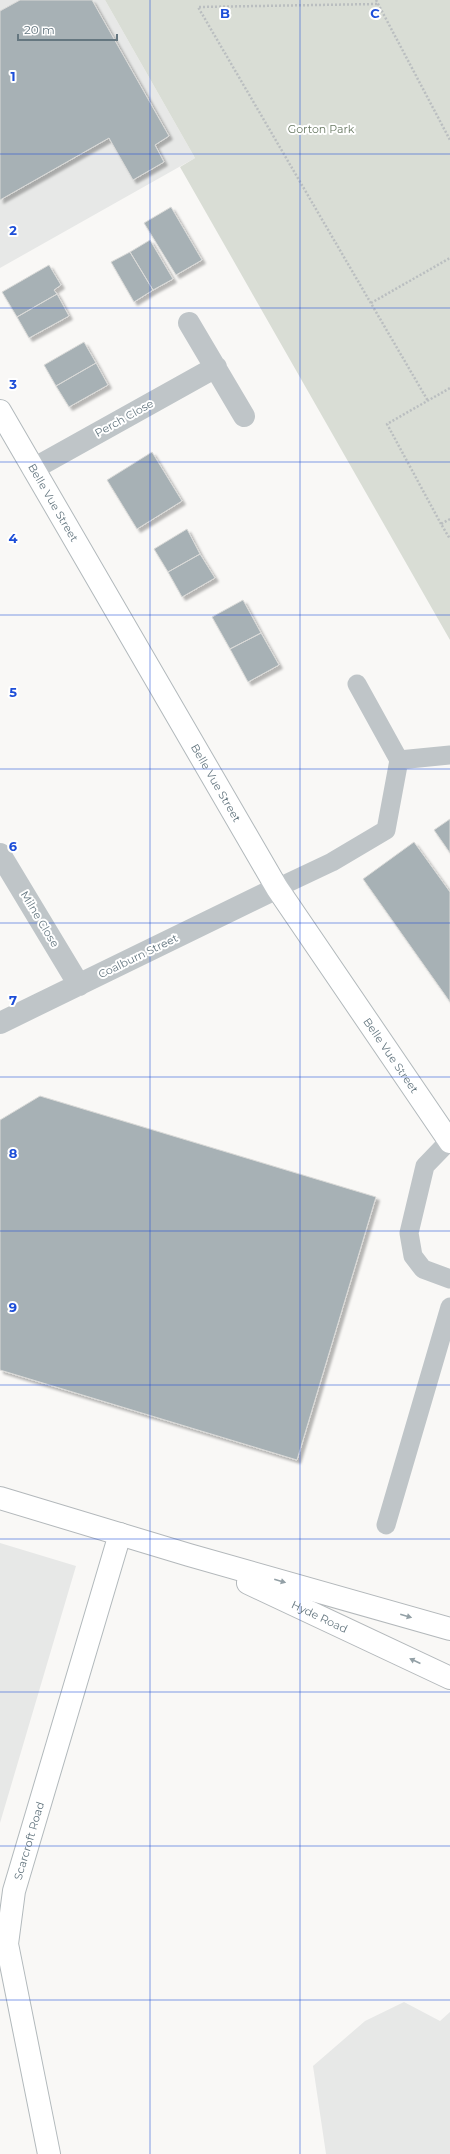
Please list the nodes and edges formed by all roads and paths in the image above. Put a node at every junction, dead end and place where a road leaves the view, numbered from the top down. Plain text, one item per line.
1 (376, 0) edge
2 (377, 4) junction
3 (450, 140) edge
4 (450, 258) edge
5 (371, 303) junction
6 (189, 323) dead end
7 (216, 367) junction
8 (450, 388) edge
9 (428, 401) junction
10 (0, 411) edge
11 (244, 416) dead end
12 (32, 469) junction
13 (450, 519) edge
14 (441, 524) junction
15 (450, 539) edge
16 (357, 684) dead end
17 (450, 755) edge
18 (399, 760) junction
19 (0, 854) edge
20 (277, 888) junction
21 (79, 985) junction
22 (0, 1023) edge
23 (450, 1142) edge
24 (450, 1279) edge
25 (450, 1307) edge
26 (0, 1498) edge
27 (386, 1525) dead end
28 (120, 1534) junction
29 (189, 1555) junction
30 (445, 1628) edge
31 (450, 1678) edge
32 (7, 1888) edge
33 (49, 2154) edge

1 - 2 path
2 - 3 path
2 - 5 path
4 - 5 path
5 - 9 path
6 - 7 street
7 - 11 street
7 - 12 street, Perch Close
8 - 9 path
9 - 14 path
10 - 12 main road, Belle Vue Street
12 - 20 main road, Belle Vue Street
13 - 14 path
14 - 15 path
16 - 18 lane
17 - 18 lane
18 - 20 lane
19 - 21 street, Milne Close
20 - 21 street, Coalburn Street
20 - 23 main road, Belle Vue Street
21 - 22 street, Coalburn Street
23 - 24 lane
25 - 27 lane
26 - 28 main road, Hyde Road
28 - 29 main road, Hyde Road
28 - 32 main road, Scarcroft Road
29 -> 30 main road, Hyde Road
31 -> 29 main road, Hyde Road
32 - 33 main road, Scarcroft Road

